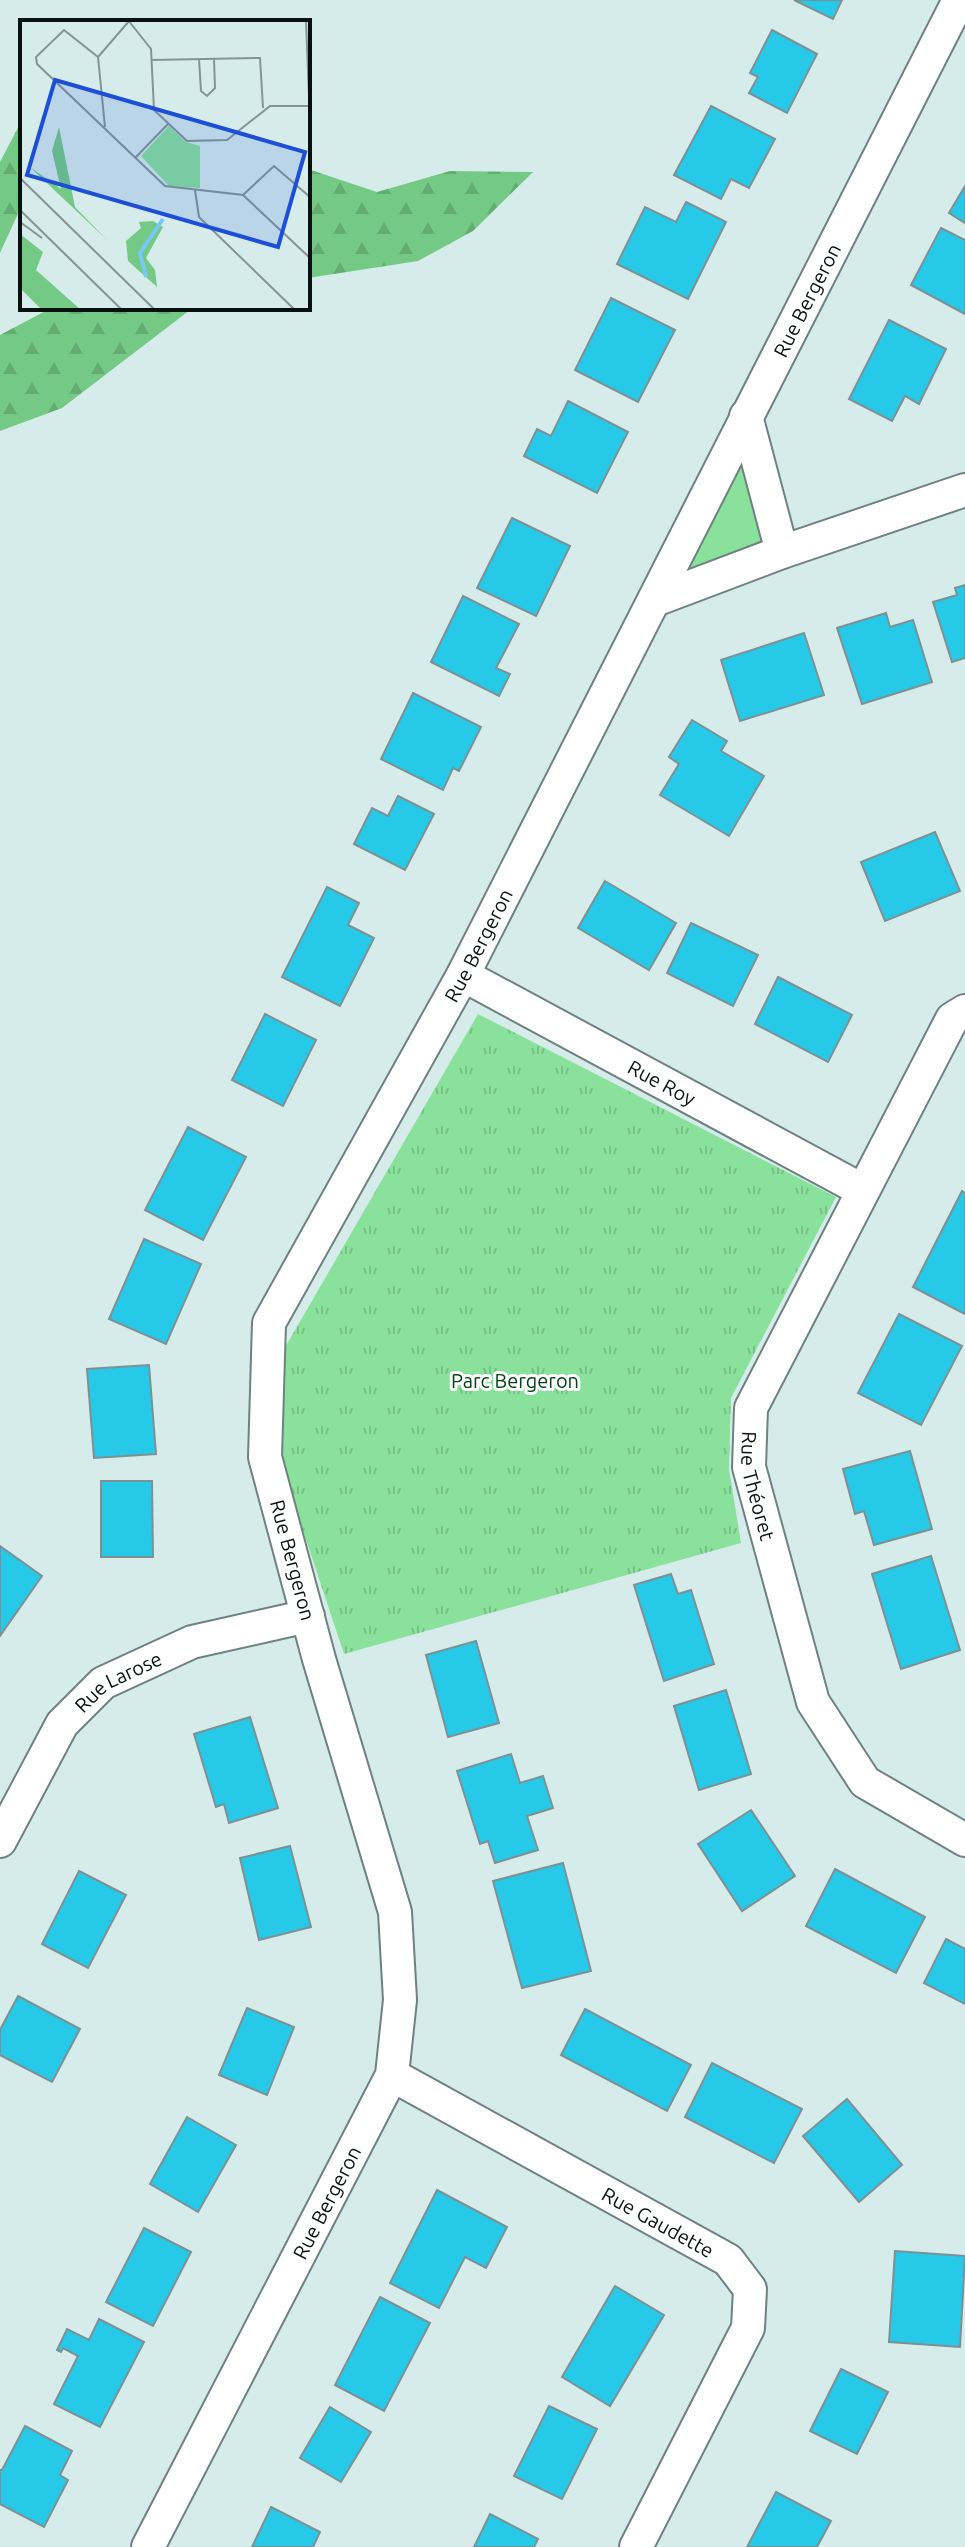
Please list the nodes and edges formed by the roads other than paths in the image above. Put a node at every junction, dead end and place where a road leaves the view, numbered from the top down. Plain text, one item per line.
1 (959, 0) edge
2 (746, 416) junction
3 (965, 490) edge
4 (782, 552) junction
5 (655, 600) junction
6 (463, 975) junction
7 (965, 1011) edge
8 (862, 1190) junction
9 (308, 1616) junction
10 (965, 1840) edge
11 (0, 1841) edge
12 (392, 2075) junction
13 (148, 2547) edge
14 (636, 2547) edge

1 - 2 street, Rue Bergeron
2 - 4 street
2 - 5 street, Rue Bergeron
3 - 4 street
4 - 5 street
5 - 6 street, Rue Bergeron
6 - 8 street, Rue Roy
6 - 9 street, Rue Bergeron
7 - 8 street, Rue Théoret
8 - 10 street, Rue Théoret
9 - 11 street, Rue Larose
9 - 12 street, Rue Bergeron
12 - 13 street, Rue Bergeron
12 - 14 street, Rue Gaudette

